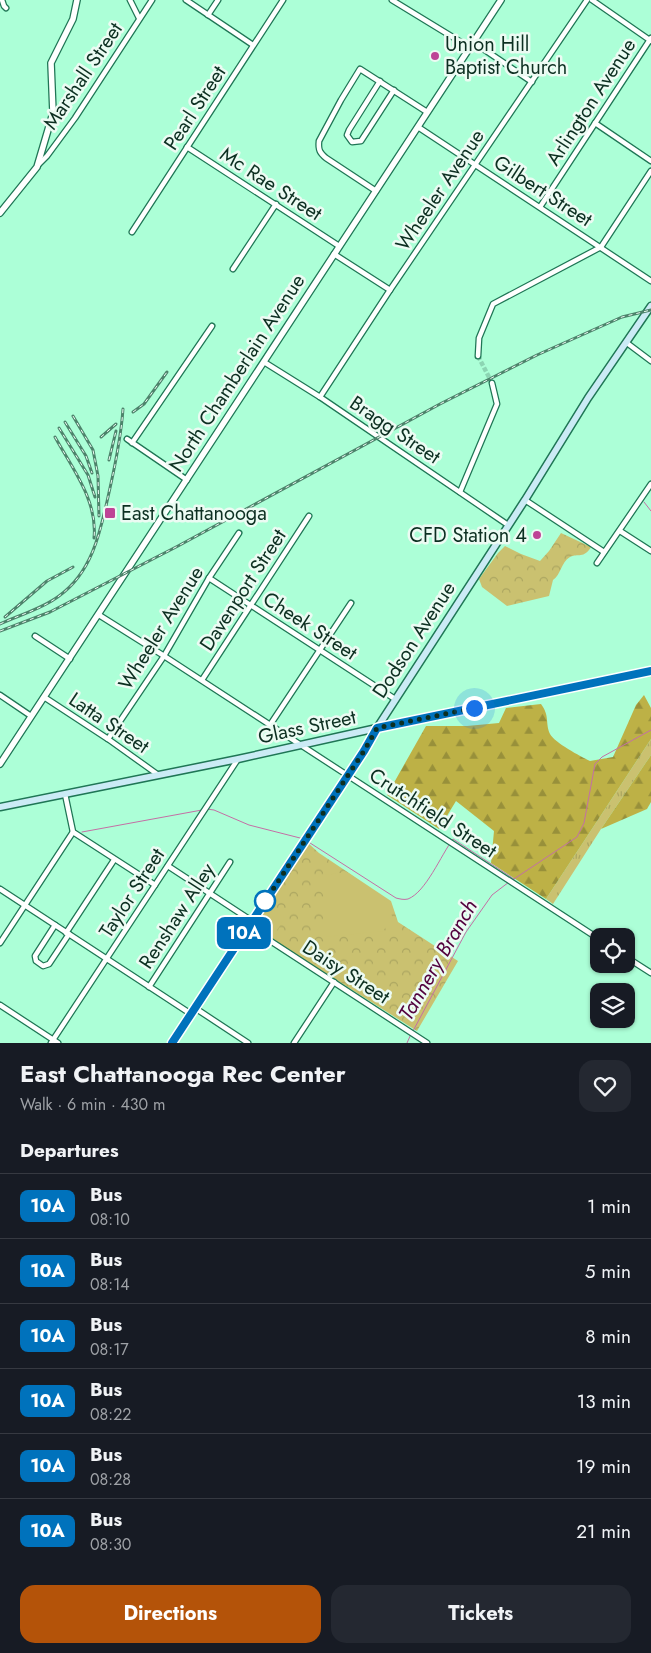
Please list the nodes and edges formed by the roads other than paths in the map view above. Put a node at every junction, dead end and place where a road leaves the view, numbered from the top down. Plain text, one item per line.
1 (2, 0) edge
2 (77, 0) edge
3 (130, 0) edge
4 (152, 0) edge
5 (186, 0) edge
6 (218, 0) edge
7 (283, 0) edge
8 (392, 0) edge
9 (501, 0) edge
10 (587, 0) edge
11 (592, 0) edge
12 (6, 8) dead end
13 (208, 15) junction
14 (139, 18) junction
15 (651, 40) edge
16 (253, 45) junction
17 (471, 45) junction
18 (380, 81) junction
19 (532, 82) junction
20 (394, 90) junction
21 (427, 112) junction
22 (595, 123) junction
23 (418, 127) junction
24 (187, 147) junction
25 (651, 160) edge
26 (476, 165) junction
27 (37, 167) junction
28 (651, 171) edge
29 (376, 190) junction
30 (276, 204) junction
31 (540, 208) junction
32 (0, 213) edge
33 (132, 232) dead end
34 (339, 246) junction
35 (601, 247) junction
36 (334, 254) junction
37 (233, 269) dead end
38 (651, 280) edge
39 (390, 290) junction
40 (651, 306) edge
41 (212, 326) dead end
42 (626, 343) junction
43 (478, 356) tunnel mouth
44 (651, 361) edge
45 (264, 362) junction
46 (492, 383) tunnel mouth
47 (320, 397) junction
48 (127, 439) dead end
49 (132, 442) junction
50 (187, 480) junction
51 (651, 484) edge
52 (460, 492) junction
53 (525, 500) junction
54 (309, 516) dead end
55 (508, 525) junction
56 (620, 531) junction
57 (239, 533) dead end
58 (651, 551) edge
59 (604, 552) junction
60 (597, 564) dead end
61 (209, 578) junction
62 (350, 603) dead end
63 (251, 605) junction
64 (99, 615) junction
65 (35, 636) dead end
66 (320, 650) junction
67 (164, 656) junction
68 (70, 659) junction
69 (651, 671) edge
70 (202, 680) junction
71 (0, 695) edge
72 (44, 696) junction
73 (395, 699) junction
74 (31, 716) junction
75 (270, 725) junction
76 (377, 728) junction
77 (108, 739) junction
78 (300, 744) junction
79 (238, 759) junction
80 (0, 764) edge
81 (157, 774) junction
82 (348, 776) junction
83 (65, 794) junction
84 (0, 807) edge
85 (73, 832) junction
86 (114, 860) junction
87 (230, 862) dead end
88 (168, 866) junction
89 (155, 885) junction
90 (0, 889) edge
91 (210, 893) junction
92 (25, 906) junction
93 (252, 921) junction
94 (55, 925) junction
95 (248, 927) junction
96 (590, 933) edge
97 (67, 934) junction
98 (0, 944) edge
99 (106, 959) junction
100 (635, 963) edge
101 (651, 973) edge
102 (334, 982) junction
103 (149, 987) junction
104 (0, 1005) edge
105 (193, 1011) junction
106 (54, 1042) edge
107 (172, 1043) edge
108 (248, 1043) edge
109 (294, 1043) edge
110 (427, 1043) edge

1 - 12 street
2 - 27 street
3 - 14 street
4 - 14 street, Marshall Street
5 - 13 street
6 - 13 street
7 - 16 street, Pearl Street
8 - 17 street
9 - 17 street, North Chamberlain Avenue
10 - 19 street, Wheeler Avenue
11 - 15 street
13 - 16 street
14 - 27 street, Marshall Street
15 - 22 street, Arlington Avenue
16 - 24 street, Pearl Street
17 - 19 street
17 - 21 street, North Chamberlain Avenue
18 - 20 street
18 - 20 street
18 - 29 street
19 - 26 street, Wheeler Avenue
20 - 21 street
21 - 23 street, North Chamberlain Avenue
22 - 25 street
22 - 31 street, Arlington Avenue
23 - 26 street, Gilbert Street
23 - 29 street, North Chamberlain Avenue
24 - 30 street, Mc Rae Street
24 - 33 street, Pearl Street
26 - 31 street, Gilbert Street
26 - 39 street, Wheeler Avenue
27 - 32 street
28 - 35 street
29 - 34 street, North Chamberlain Avenue
30 - 34 street, Mc Rae Street
30 - 37 street
31 - 35 street, Gilbert Street
34 - 36 street, North Chamberlain Avenue
35 - 38 street, Gilbert Street
35 - 43 street
36 - 39 street
36 - 45 street, North Chamberlain Avenue
39 - 47 street, Wheeler Avenue
40 - 42 main road, Dodson Avenue
41 - 49 street
42 - 44 street
42 - 53 main road, Dodson Avenue
45 - 47 street, Bragg Street
45 - 50 street, North Chamberlain Avenue
46 - 52 street
47 - 52 street, Bragg Street
48 - 49 street
49 - 50 street
50 - 64 street, North Chamberlain Avenue
51 - 56 street
52 - 55 street, Bragg Street
53 - 55 main road, Dodson Avenue
53 - 59 street
54 - 63 street, Davenport Street
55 - 73 main road, Dodson Avenue
56 - 58 street
56 - 59 street
57 - 61 street, Wheeler Avenue
59 - 60 street
61 - 63 street, Cheek Street
61 - 67 street, Wheeler Avenue
62 - 66 street
63 - 66 street, Cheek Street
63 - 70 street, Davenport Street
64 - 67 street, Crutchfield Street
64 - 68 street, North Chamberlain Avenue
65 - 68 street
66 - 73 street, Cheek Street
66 - 75 street
67 - 70 street, Crutchfield Street
67 - 77 street, Wheeler Avenue
68 - 72 street, North Chamberlain Avenue
69 - 76 street, Glass Street
70 - 75 street, Crutchfield Street
71 - 74 street
72 - 74 street, North Chamberlain Avenue
72 - 77 street, Latta Street
73 - 76 main road, Dodson Avenue
74 - 80 street, North Chamberlain Avenue
75 - 78 street, Crutchfield Street
76 - 78 main road, Glass Street
76 - 82 street, Dodson Avenue
77 - 81 street, Latta Street
78 - 79 main road, Glass Street
78 - 82 street, Crutchfield Street
79 - 81 main road, Glass Street
79 - 88 street, Taylor Street
81 - 83 main road, Glass Street
82 - 93 street, Dodson Avenue
82 - 96 street, Crutchfield Street
83 - 84 main road, Glass Street
83 - 85 street
85 - 86 street
85 - 92 street
86 - 89 street
86 - 97 street
87 - 91 street, Renshaw Alley
88 - 89 street, Taylor Street
88 - 91 street
89 - 99 street, Taylor Street
90 - 92 street
91 - 93 street
91 - 103 street, Renshaw Alley
92 - 94 street
92 - 98 street
93 - 95 street, Dodson Avenue
94 - 97 street
94 - 97 street
95 - 102 street, Daisy Street
95 - 105 street, Dodson Avenue
97 - 99 street
99 - 103 street
99 - 106 street, Taylor Street
100 - 101 street
102 - 109 street
102 - 110 street, Daisy Street
103 - 105 street
104 - 106 street
105 - 107 street, Dodson Avenue
105 - 108 street

